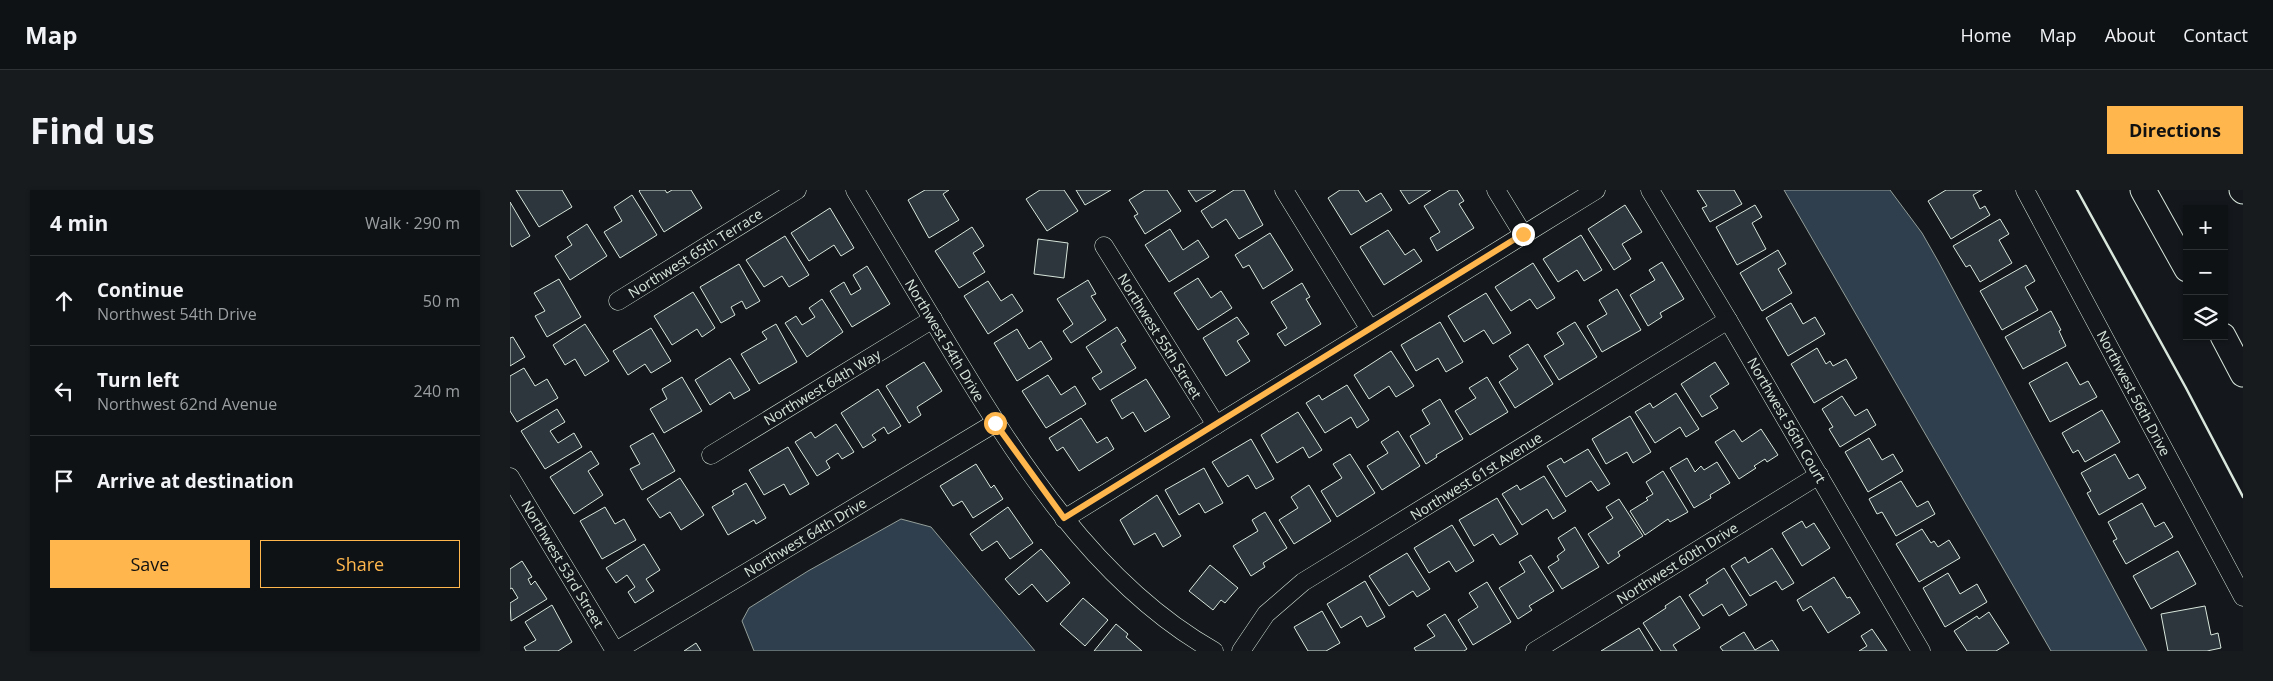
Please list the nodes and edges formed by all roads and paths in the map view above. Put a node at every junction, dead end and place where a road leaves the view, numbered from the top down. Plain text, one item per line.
1 (797, 190) edge
2 (855, 190) edge
3 (1284, 190) edge
4 (1496, 190) edge
5 (1596, 190) edge
6 (1650, 190) edge
7 (2025, 190) edge
8 (2143, 190) edge
9 (1523, 234) junction
10 (1104, 246) dead end
11 (2183, 262) edge
12 (618, 301) dead end
13 (933, 319) junction
14 (1728, 320) junction
15 (1369, 328) junction
16 (2225, 340) edge
17 (2243, 374) edge
18 (995, 423) junction
19 (1216, 425) junction
20 (711, 455) dead end
21 (1819, 475) junction
22 (510, 477) edge
23 (1064, 518) junction
24 (2243, 597) edge
25 (616, 651) edge
26 (1214, 651) edge
27 (1241, 651) edge
28 (1535, 651) edge
29 (1921, 651) edge

1 - 12 street, Northwest 65th Terrace
2 - 13 street, Northwest 54th Drive
3 - 15 street
4 - 9 street
5 - 9 street
6 - 14 street, Northwest 56th Court
7 - 24 street, Northwest 56th Drive
8 - 11 highway
9 - 15 street
10 - 19 street, Northwest 55th Street
13 - 18 street, Northwest 54th Drive
13 - 20 street, Northwest 64th Way
14 - 21 street, Northwest 56th Court
14 - 27 street, Northwest 61st Avenue
15 - 19 street
16 - 17 highway
18 - 23 street, Northwest 54th Drive
18 - 25 street, Northwest 64th Drive
19 - 23 street
21 - 28 street, Northwest 60th Drive
21 - 29 street, Northwest 56th Court
22 - 25 street, Northwest 53rd Street
23 - 26 street, Northwest 54th Drive

